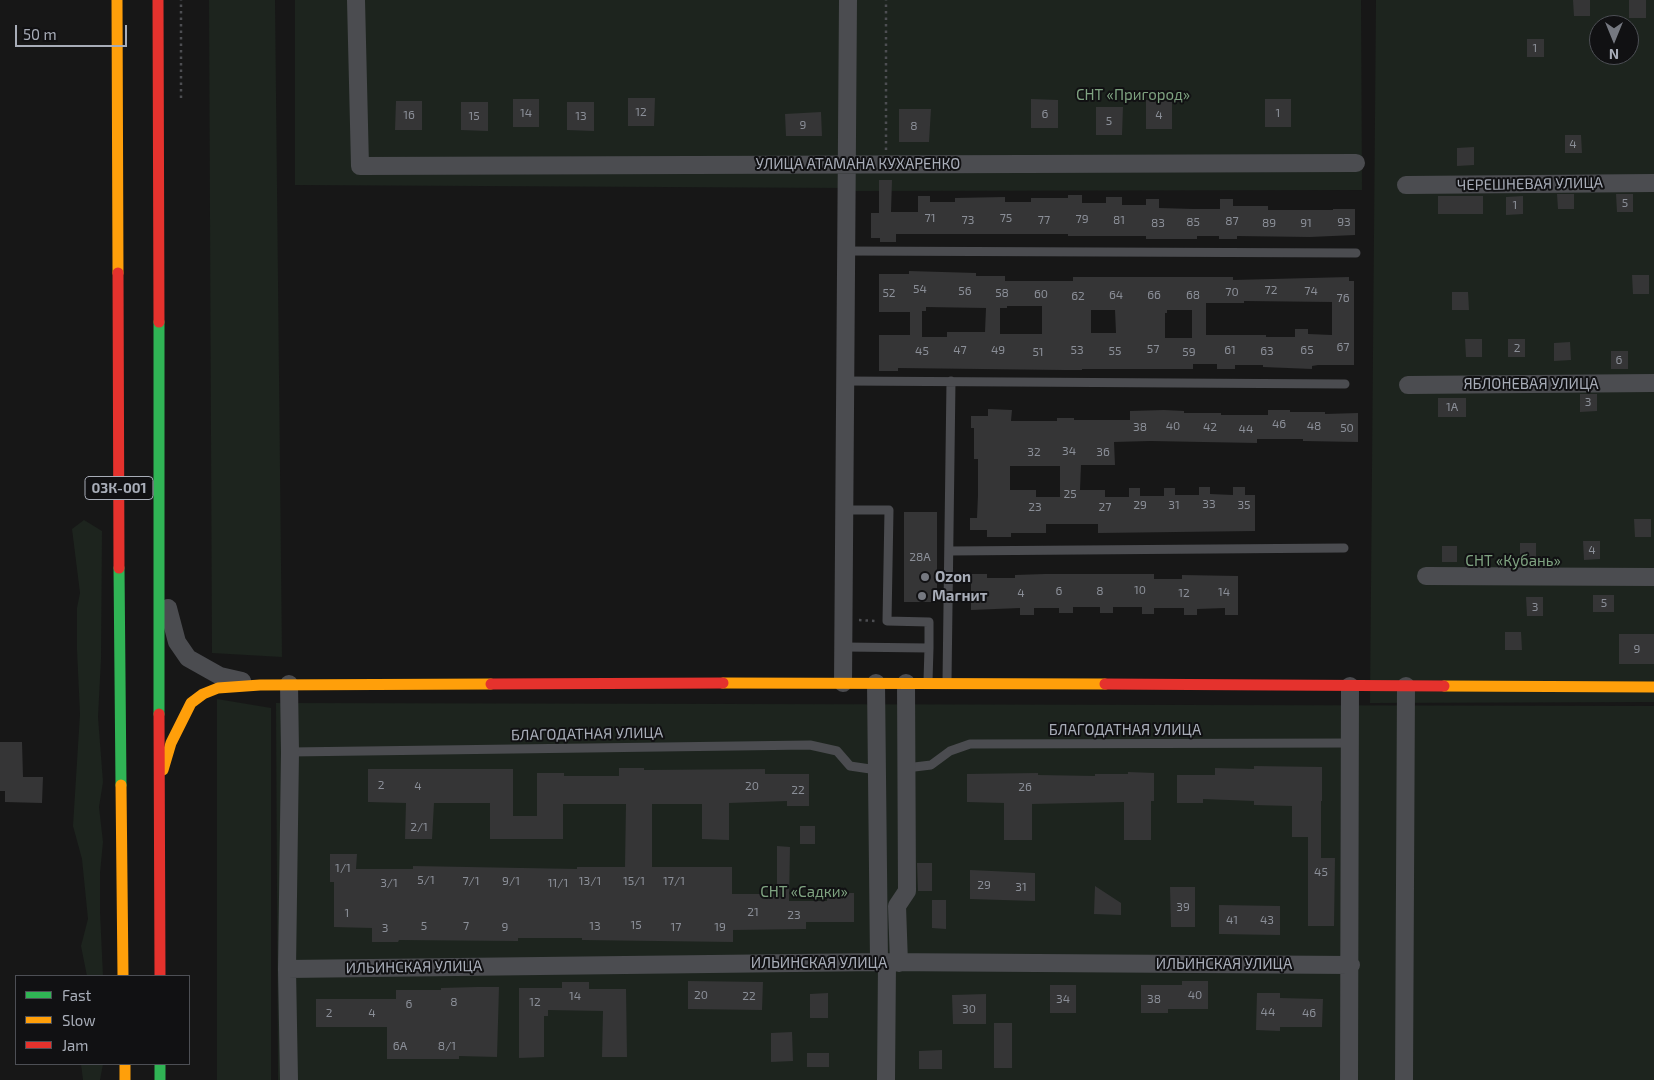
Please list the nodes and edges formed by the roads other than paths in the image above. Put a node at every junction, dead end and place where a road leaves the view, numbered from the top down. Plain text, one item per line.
1 (117, 0) edge
2 (158, 0) edge
3 (356, 0) edge
4 (848, 0) edge
5 (1356, 163) dead end
6 (846, 165) junction
7 (1654, 183) edge
8 (1406, 185) dead end
9 (846, 251) junction
10 (1356, 253) dead end
11 (845, 381) junction
12 (951, 382) junction
13 (1654, 383) edge
14 (1344, 384) dead end
15 (1408, 385) dead end
16 (844, 510) junction
17 (1344, 548) dead end
18 (949, 551) junction
19 (158, 564) junction
20 (1426, 576) dead end
21 (1654, 577) edge
22 (844, 647) junction
23 (929, 648) junction
24 (843, 683) junction
25 (876, 683) junction
26 (906, 683) junction
27 (289, 684) junction
28 (928, 684) junction
29 (947, 684) junction
30 (260, 685) junction
31 (1350, 686) junction
32 (1406, 686) junction
33 (1654, 687) edge
34 (1350, 743) junction
35 (290, 752) junction
36 (906, 768) junction
37 (877, 770) junction
38 (158, 788) junction
39 (888, 963) junction
40 (1351, 965) junction
41 (287, 968) junction
42 (124, 975) edge
43 (160, 975) edge
44 (125, 1065) edge
45 (160, 1065) edge
46 (125, 1080) edge
47 (160, 1080) edge
48 (289, 1080) edge
49 (886, 1080) edge
50 (1349, 1080) edge
51 (1404, 1080) edge

1 - 42 main road, 03К-001
2 - 19 main road, 03К-001
3 - 6 street, УЛИЦА АТАМАНА КУХАРЕНКО
4 - 6 street
5 - 6 street, УЛИЦА АТАМАНА КУХАРЕНКО
6 - 9 street
7 - 8 street, ЧЕРЕШНЕВАЯ УЛИЦА
9 - 10 lane
9 - 11 street
11 - 12 lane
11 - 16 street
12 - 14 lane
12 - 18 lane
13 - 15 street, ЯБЛОНЕВАЯ УЛИЦА
16 - 22 street
16 - 23 lane
17 - 18 lane
18 - 29 lane
19 - 30 street
19 - 38 main road, 03К-001
20 - 21 street
22 - 23 lane
22 - 24 street
23 - 28 lane
24 - 25 main road
24 - 27 main road
25 - 26 main road
25 - 37 street
26 - 28 main road
26 - 36 street
27 - 30 main road
27 - 35 street
28 - 29 main road
29 - 31 main road
30 - 38 main road
31 - 32 main road
31 - 34 street
32 - 33 main road
32 - 51 street
34 - 36 lane, БЛАГОДАТНАЯ УЛИЦА
34 - 40 street
35 - 37 lane, БЛАГОДАТНАЯ УЛИЦА
35 - 41 street
36 - 39 street
37 - 39 street
38 - 43 main road, 03К-001
39 - 40 street, ИЛЬИНСКАЯ УЛИЦА
39 - 41 street, ИЛЬИНСКАЯ УЛИЦА
39 - 49 street
40 - 50 street
41 - 48 street
44 - 46 main road
45 - 47 main road

